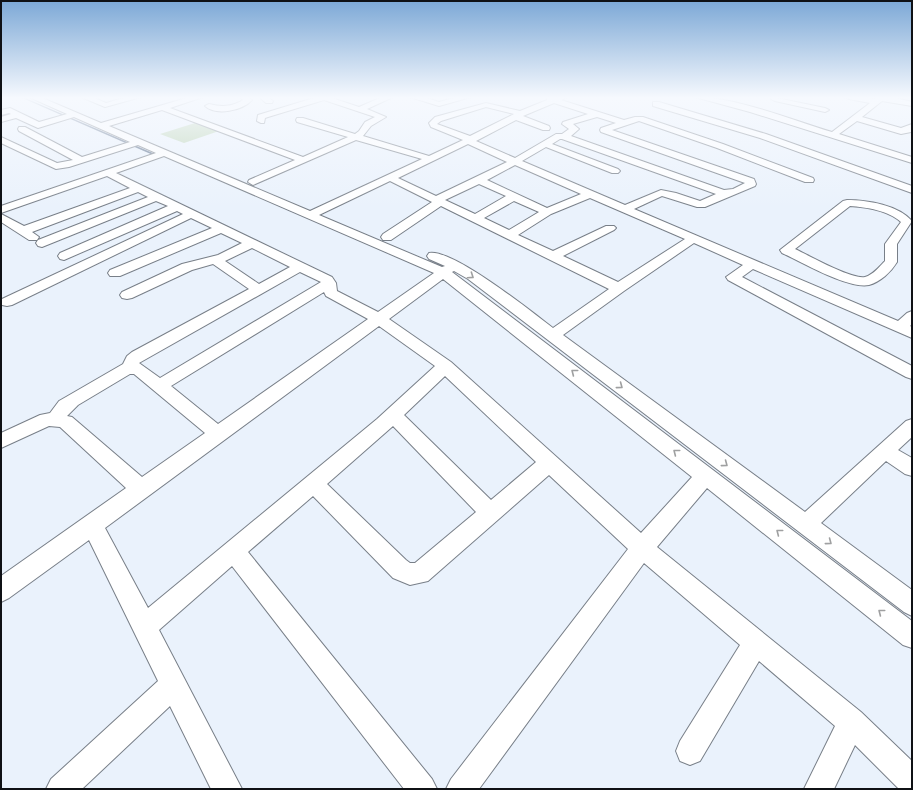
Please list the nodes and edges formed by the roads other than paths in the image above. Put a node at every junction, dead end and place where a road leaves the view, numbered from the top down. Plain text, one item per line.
1 (9, 134) edge
2 (123, 134) edge
3 (130, 134) edge
4 (235, 134) edge
5 (342, 134) edge
6 (361, 134) edge
7 (454, 134) edge
8 (483, 134) edge
9 (568, 134) edge
10 (617, 134) edge
11 (683, 134) edge
12 (756, 134) edge
13 (829, 134) edge
14 (833, 135) joint
15 (763, 136) junction
16 (564, 137) junction
17 (355, 138) junction
18 (470, 140) junction
19 (138, 142) junction
20 (545, 144) junction
21 (733, 151) junction
22 (165, 153) junction
23 (96, 155) junction
24 (431, 159) junction
25 (80, 160) junction
26 (303, 160) junction
27 (912, 160) edge
28 (712, 161) junction
29 (514, 162) junction
30 (124, 168) junction
31 (615, 171) dead end
32 (108, 173) junction
33 (391, 178) junction
34 (479, 180) junction
35 (685, 180) junction
36 (809, 180) dead end
37 (253, 182) junction
38 (138, 188) junction
39 (912, 190) edge
40 (664, 193) junction
41 (727, 193) junction
42 (589, 194) junction
43 (514, 196) junction
44 (156, 197) junction
45 (438, 201) junction
46 (176, 207) junction
47 (624, 209) junction
48 (1, 210) edge
49 (547, 212) junction
50 (316, 213) junction
51 (191, 214) junction
52 (1, 217) edge
53 (475, 219) junction
54 (610, 228) dead end
55 (220, 229) junction
56 (23, 231) junction
57 (510, 235) junction
58 (386, 237) junction
59 (693, 239) junction
60 (42, 243) junction
61 (250, 244) junction
62 (64, 256) junction
63 (553, 256) junction
64 (215, 260) junction
65 (817, 264) junction
66 (80, 266) junction
67 (750, 266) junction
68 (299, 267) junction
69 (448, 268) junction
70 (115, 273) dead end
71 (794, 282) junction
72 (329, 283) junction
73 (619, 288) junction
74 (258, 289) junction
75 (127, 294) dead end
76 (8, 302) dead end
77 (834, 303) junction
78 (912, 316) edge
79 (378, 318) junction
80 (906, 330) edge
81 (552, 336) junction
82 (912, 342) edge
83 (445, 366) junction
84 (130, 368) junction
85 (912, 373) edge
86 (159, 386) junction
87 (393, 415) junction
88 (55, 419) junction
89 (912, 426) edge
90 (218, 434) junction
91 (1, 441) edge
92 (885, 451) junction
93 (549, 463) junction
94 (912, 468) edge
95 (706, 475) junction
96 (313, 482) junction
97 (141, 489) junction
98 (490, 513) junction
99 (92, 524) junction
100 (806, 524) junction
101 (642, 548) junction
102 (233, 550) junction
103 (1, 590) edge
104 (912, 604) edge
105 (144, 626) junction
106 (912, 636) edge
107 (756, 642) junction
108 (173, 685) junction
109 (851, 722) junction
110 (690, 751) dead end
111 (912, 781) edge
112 (61, 789) edge
113 (228, 789) edge
114 (422, 789) edge
115 (461, 789) edge
116 (819, 789) edge

1 - 25 street
1 - 25 street
2 - 19 street
3 - 37 street
4 - 26 street
5 - 17 street
6 - 17 street
7 - 18 street
8 - 18 street
9 - 16 street
10 - 28 street
11 - 21 street
12 - 15 street
13 - 14 street
14 - 27 street
15 - 21 street
15 - 39 street
16 - 20 street
16 - 35 street
17 - 24 street
17 - 26 street
18 - 24 street
18 - 29 street
19 - 22 street
19 - 23 street
20 - 29 street
20 - 31 street
21 - 28 street
21 - 36 street
22 - 30 street
22 - 50 street
23 - 25 street
23 - 30 street
24 - 33 street
26 - 37 street
28 - 35 street
28 - 41 street
29 - 34 street
29 - 42 street
30 - 32 street
32 - 38 street
32 - 48 street
33 - 45 street
33 - 50 street
34 - 43 street
34 - 45 street
35 - 40 street
35 - 41 street
37 - 50 street
38 - 44 street
38 - 56 street
40 - 41 street
40 - 47 street
42 - 47 street
42 - 49 street
43 - 49 street
43 - 53 street
44 - 46 street
44 - 60 street
45 - 53 street
45 - 58 street
46 - 51 street
46 - 62 street
47 - 59 street
49 - 57 street
50 - 58 street
50 - 69 street
51 - 55 street
51 - 66 street
52 - 56 street
53 - 57 street
54 - 63 street
55 - 61 street
55 - 70 street
56 - 60 street
57 - 63 street
58 - 69 street
59 - 67 street
59 - 73 street
60 - 62 street
61 - 64 street
61 - 68 street
62 - 66 street
63 - 73 street
64 - 74 street
64 - 75 street
65 - 65 street
65 - 71 street
66 - 76 street
67 - 71 street
67 - 77 street
67 - 85 street
68 - 72 street
68 - 74 street
69 - 79 street
69 -> 81 street
95 -> 69 street
71 - 77 street
72 - 79 street
72 - 86 street
73 - 81 street
74 - 84 street
77 - 80 street
77 - 82 street
78 - 80 street
79 - 83 street
79 - 90 street
81 -> 100 street
83 - 87 street
83 - 93 street
84 - 86 street
84 - 88 street
86 - 90 street
87 - 96 street
87 - 98 street
88 - 91 street
88 - 97 street
89 - 92 street
90 - 97 street
92 - 94 street
92 - 100 street
93 - 98 street
93 - 101 street
95 - 101 street
106 -> 95 street
96 - 98 street
96 - 102 street
97 - 99 street
99 - 103 street
99 - 105 street
100 -> 104 street
101 - 107 street
101 - 115 street
102 - 105 street
102 - 114 street
105 - 108 street
107 - 109 street
107 - 110 street
108 - 112 street
108 - 113 street
109 - 111 street
109 - 116 street

